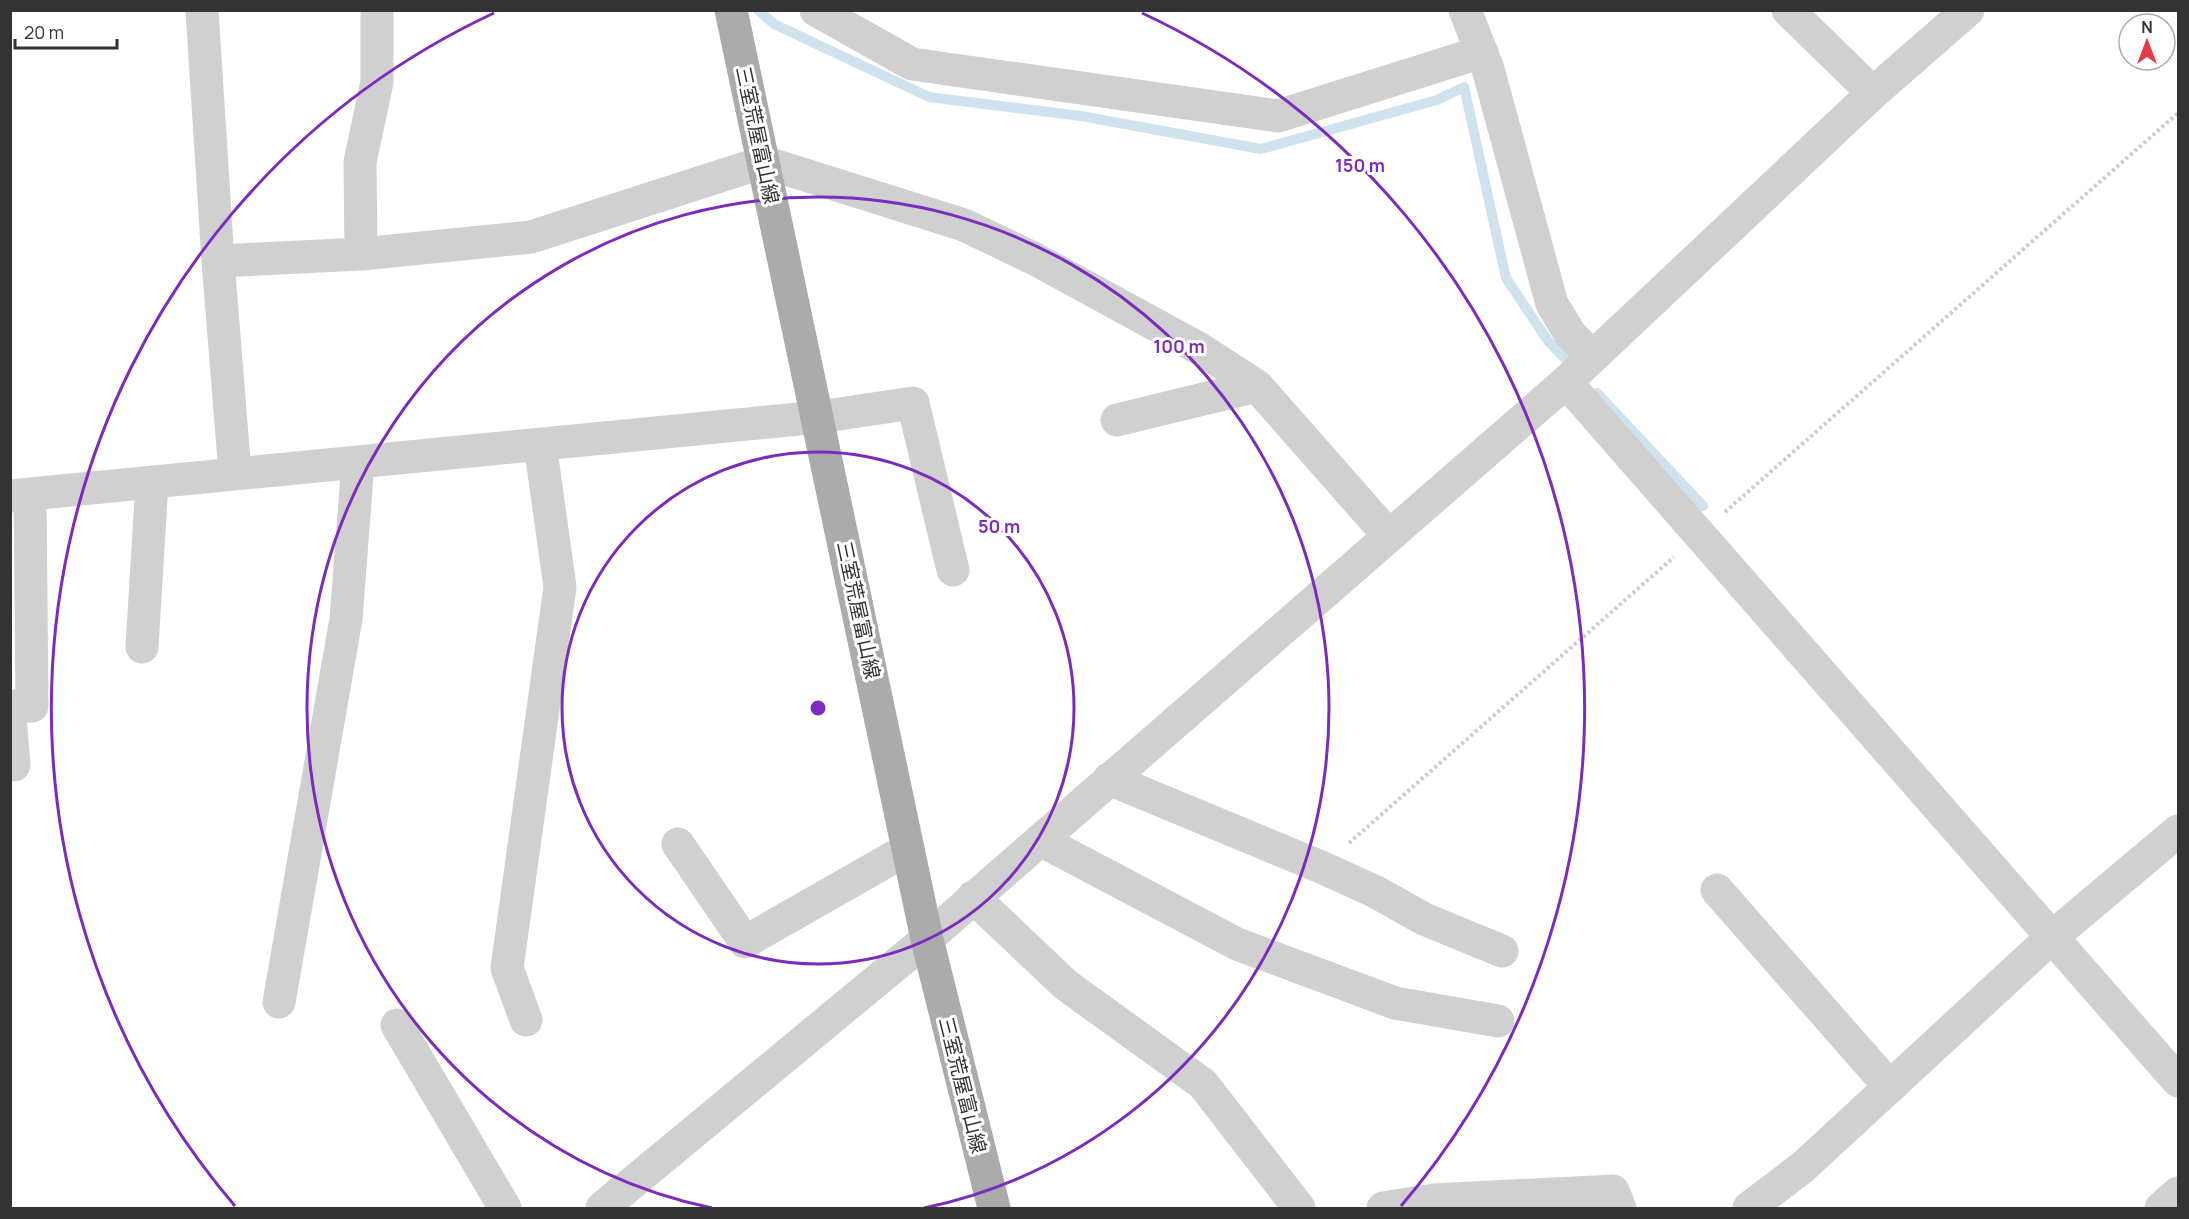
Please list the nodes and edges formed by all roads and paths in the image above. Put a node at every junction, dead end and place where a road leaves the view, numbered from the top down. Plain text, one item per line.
1 (202, 10) edge
2 (377, 10) edge
3 (731, 10) edge
4 (816, 10) edge
5 (1466, 10) edge
6 (1788, 10) edge
7 (1968, 10) edge
8 (1482, 52) junction
9 (1873, 93) junction
10 (2178, 113) edge
11 (764, 162) junction
12 (361, 254) junction
13 (218, 261) junction
14 (1592, 356) junction
15 (1566, 382) junction
16 (1257, 386) junction
17 (819, 417) junction
18 (1117, 420) dead end
19 (540, 444) junction
20 (358, 462) junction
21 (236, 473) junction
22 (152, 482) junction
23 (20, 495) edge
24 (1700, 535) junction
25 (1389, 536) junction
26 (953, 570) dead end
27 (142, 647) dead end
28 (10, 706) edge
29 (10, 717) edge
30 (14, 765) dead end
31 (1108, 779) junction
32 (2178, 831) edge
33 (1040, 840) junction
34 (678, 844) dead end
35 (908, 849) junction
36 (1321, 867) junction
37 (1717, 890) dead end
38 (973, 897) junction
39 (2052, 938) junction
40 (927, 939) junction
41 (1502, 951) dead end
42 (279, 1002) dead end
43 (526, 1020) dead end
44 (1498, 1021) dead end
45 (397, 1025) dead end
46 (2178, 1081) edge
47 (1890, 1087) junction
48 (2178, 1193) edge
49 (1436, 1204) edge
50 (505, 1209) edge
51 (602, 1209) edge
52 (994, 1209) edge
53 (1299, 1209) edge
54 (1383, 1209) edge
55 (1620, 1209) edge
56 (1749, 1209) edge
57 (2161, 1209) edge

1 - 13 street
2 - 12 street
3 - 11 main road, 三室荒屋富山線
4 - 8 street
5 - 8 street
6 - 9 street
7 - 9 street
8 - 14 street
9 - 14 street
10 - 24 path
11 - 12 street
11 - 16 street
11 - 17 main road, 三室荒屋富山線
12 - 13 street
13 - 21 street
14 - 15 street
15 - 24 street
15 - 25 street
16 - 18 street
16 - 25 street
17 - 19 street
17 - 26 street
17 - 35 main road, 三室荒屋富山線
19 - 20 street
19 - 43 street
20 - 21 street
20 - 42 street
21 - 22 street
22 - 23 street
22 - 27 street
23 - 28 street
24 - 36 path
24 - 39 street
25 - 31 street
29 - 30 street
31 - 33 street
31 - 36 street
32 - 39 street
33 - 38 street
33 - 44 street
34 - 35 street
35 - 40 main road, 三室荒屋富山線
36 - 41 street
37 - 47 street
38 - 40 street
38 - 53 street
39 - 46 street
39 - 47 street
40 - 51 street
40 - 52 main road, 三室荒屋富山線
45 - 50 street
47 - 56 street
48 - 57 street
49 - 54 street
49 - 55 street

